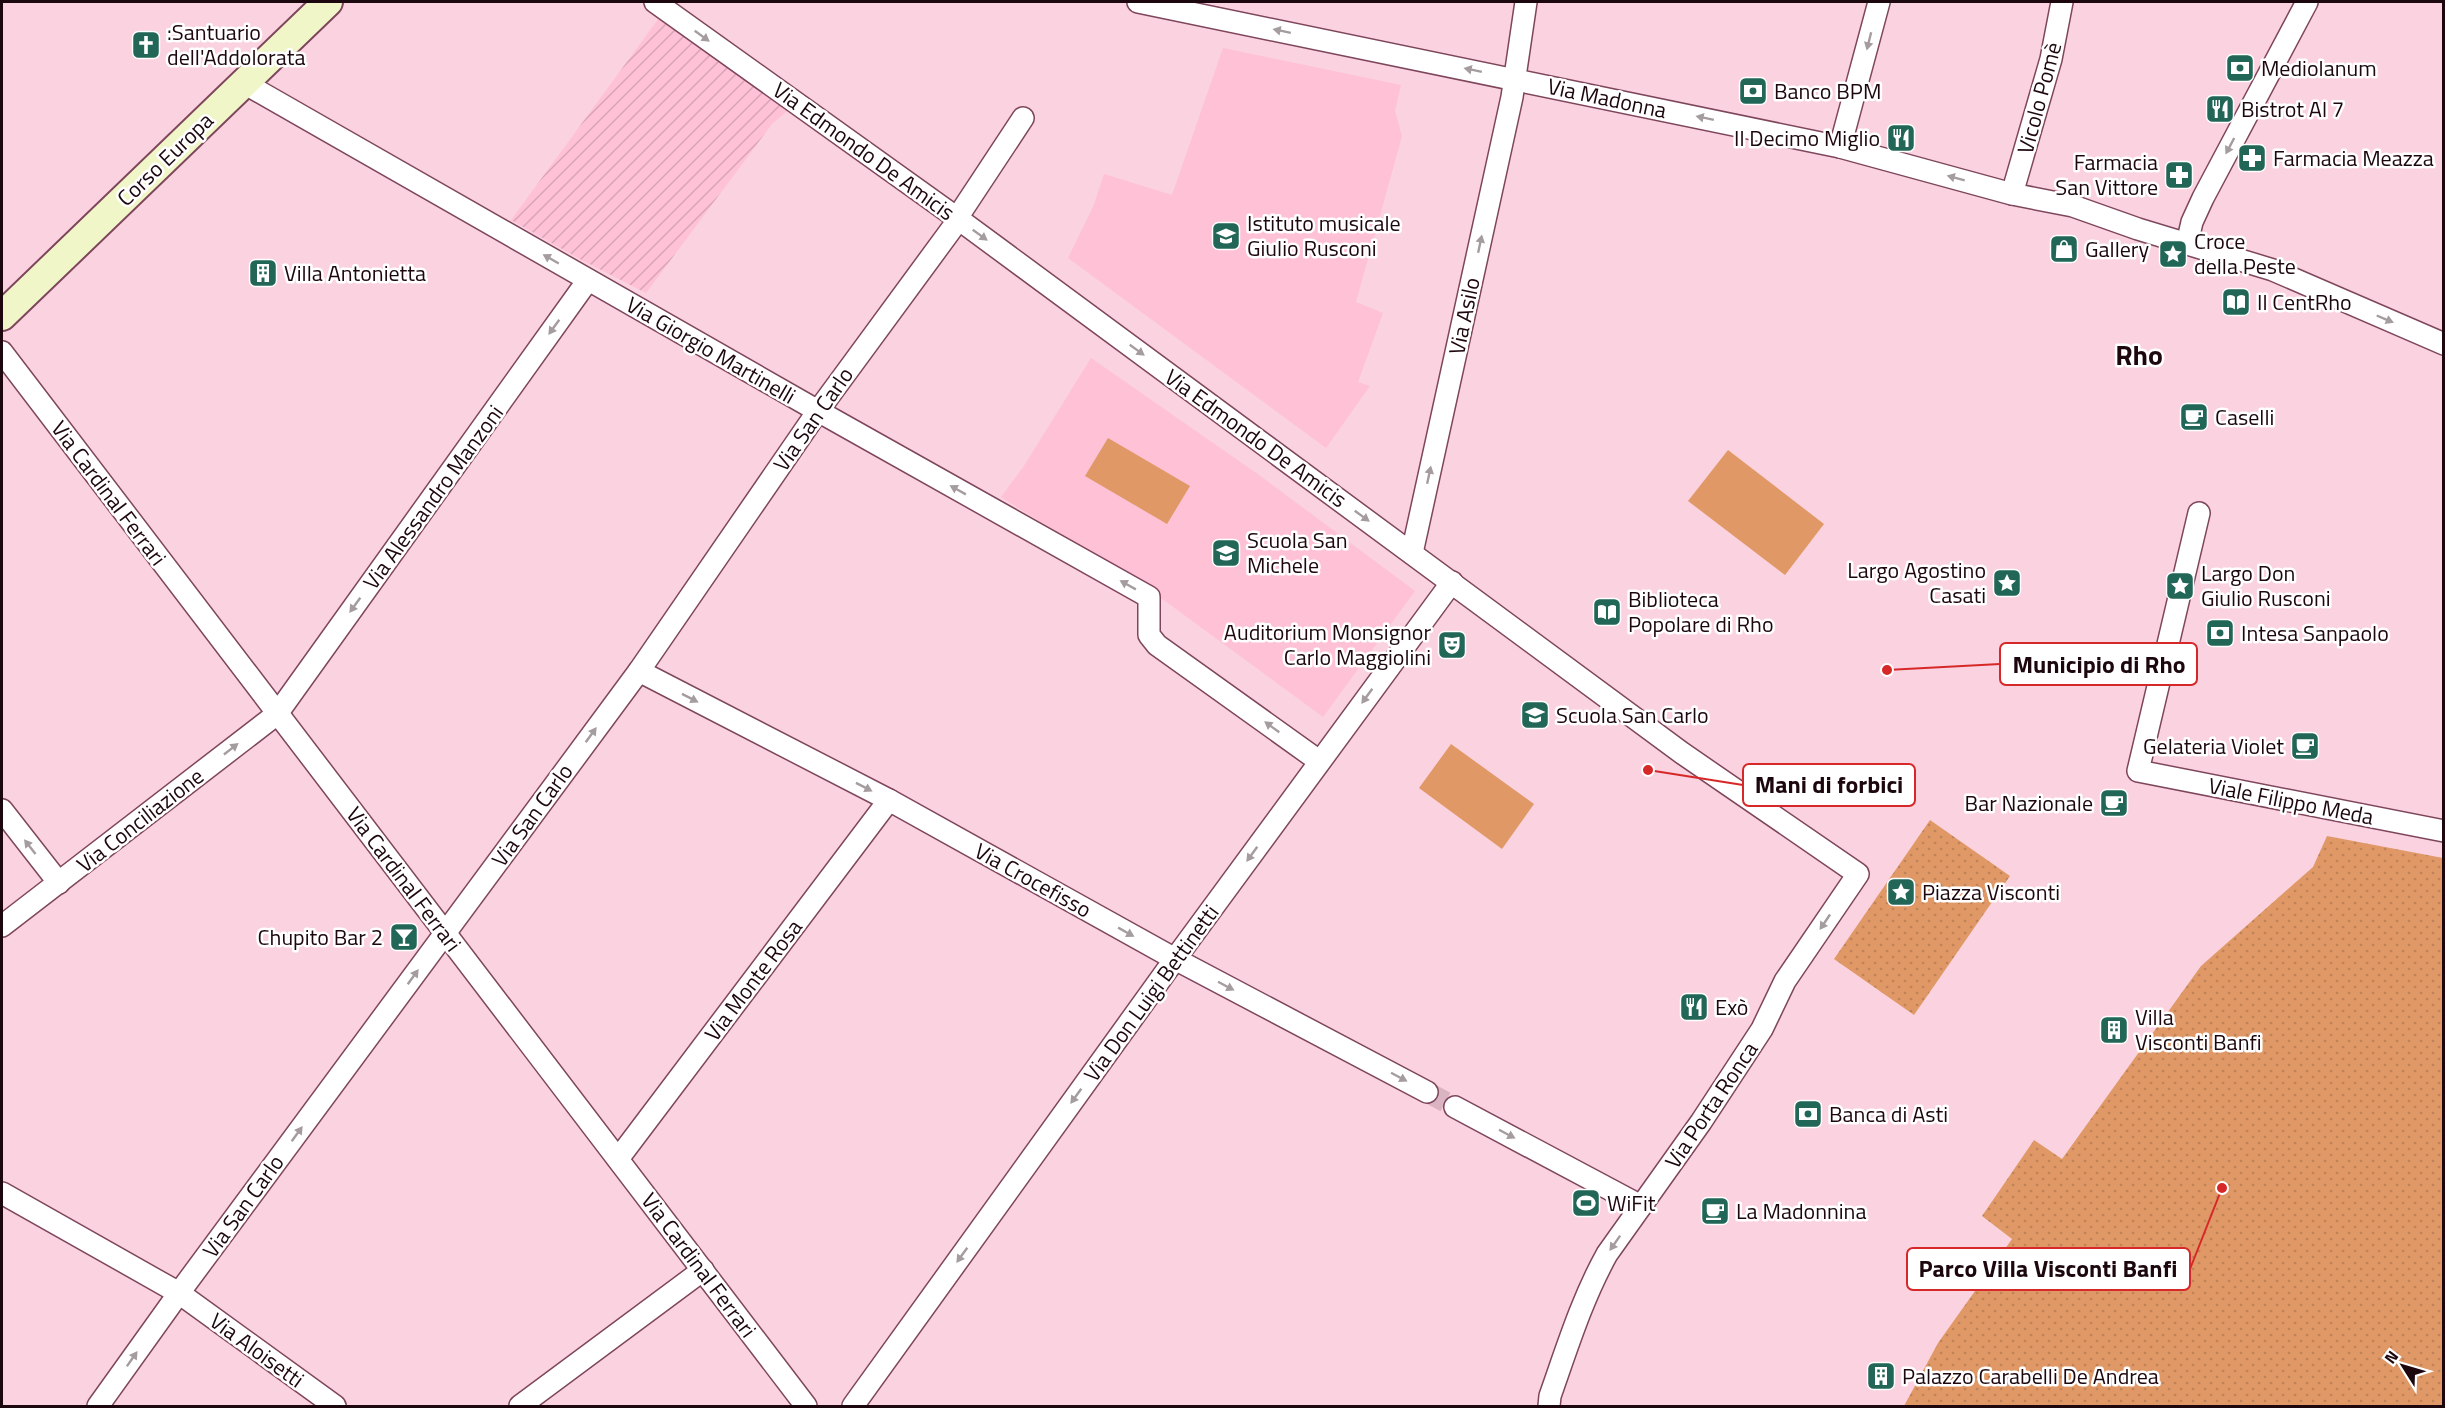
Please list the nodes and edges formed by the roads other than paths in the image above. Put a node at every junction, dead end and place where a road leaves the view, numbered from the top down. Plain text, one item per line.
1 (328, 2) edge
2 (655, 2) edge
3 (1138, 2) edge
4 (1526, 2) edge
5 (1879, 2) edge
6 (2062, 2) edge
7 (2307, 2) edge
8 (1515, 79) junction
9 (244, 82) junction
10 (1023, 118) dead end
11 (1840, 147) junction
12 (2012, 194) junction
13 (958, 219) junction
14 (2187, 244) junction
15 (588, 280) junction
16 (2, 316) edge
17 (2444, 344) edge
18 (2, 352) edge
19 (818, 411) junction
20 (2199, 513) dead end
21 (1412, 553) junction
22 (1452, 582) junction
23 (639, 671) junction
24 (277, 714) junction
25 (1319, 762) junction
26 (889, 800) junction
27 (2, 810) edge
28 (2444, 831) edge
29 (1858, 874) joint
30 (59, 883) junction
31 (2, 926) edge
32 (445, 933) junction
33 (1175, 959) junction
34 (1427, 1092) tunnel mouth
35 (1455, 1107) tunnel mouth
36 (618, 1159) junction
37 (2, 1193) edge
38 (1641, 1206) junction
39 (703, 1270) junction
40 (178, 1293) junction
41 (98, 1407) edge
42 (335, 1407) edge
43 (520, 1407) edge
44 (806, 1407) edge
45 (853, 1407) edge
46 (1549, 1407) edge

1 - 9 main road, Corso Europa
2 -> 13 street, Via Edmondo De Amicis
8 -> 3 street, Via Madonna
4 - 8 street, Via Asilo
5 -> 11 street
6 - 12 street, Vicolo Pomè
7 -> 14 street
11 -> 8 street, Via Madonna
21 -> 8 street, Via Asilo
15 -> 9 street, Via Giorgio Martinelli
9 - 16 main road, Corso Europa
10 - 13 street, Via San Carlo
12 -> 11 street, Via Madonna
12 - 14 street, Via Madonna
13 - 19 street, Via San Carlo
13 -> 21 street, Via Edmondo De Amicis
14 -> 17 street, Via Madonna
15 - 19 street, Via Giorgio Martinelli
15 -> 24 street, Via Alessandro Manzoni
18 - 24 street, Via Cardinal Ferrari
19 - 23 street, Via San Carlo
25 -> 19 street, Via Giorgio Martinelli
20 - 28 street, Viale Filippo Meda
21 - 22 street, Via Edmondo De Amicis
22 -> 25 street, Via Don Luigi Bettinetti
22 - 29 street, Via Edmondo De Amicis
23 -> 26 street, Via Crocefisso
32 -> 23 street, Via San Carlo
30 -> 24 street, Via Conciliazione
24 - 32 street, Via Cardinal Ferrari
25 -> 33 street, Via Don Luigi Bettinetti
26 -> 33 street, Via Crocefisso
26 - 36 street, Via Monte Rosa
30 -> 27 street
29 -> 38 street, Via Porta Ronca
30 - 31 street, Via Conciliazione
32 - 36 street, Via Cardinal Ferrari
40 -> 32 street, Via San Carlo
33 -> 34 street, Via Crocefisso
33 -> 45 street, Via Don Luigi Bettinetti
35 -> 38 street
36 - 39 street, Via Cardinal Ferrari
37 - 40 street, Via Aloisetti
38 -> 46 street, Via Porta Ronca
39 - 43 street
39 - 44 street, Via Cardinal Ferrari
41 -> 40 street, Via San Carlo
40 - 42 street, Via Aloisetti

